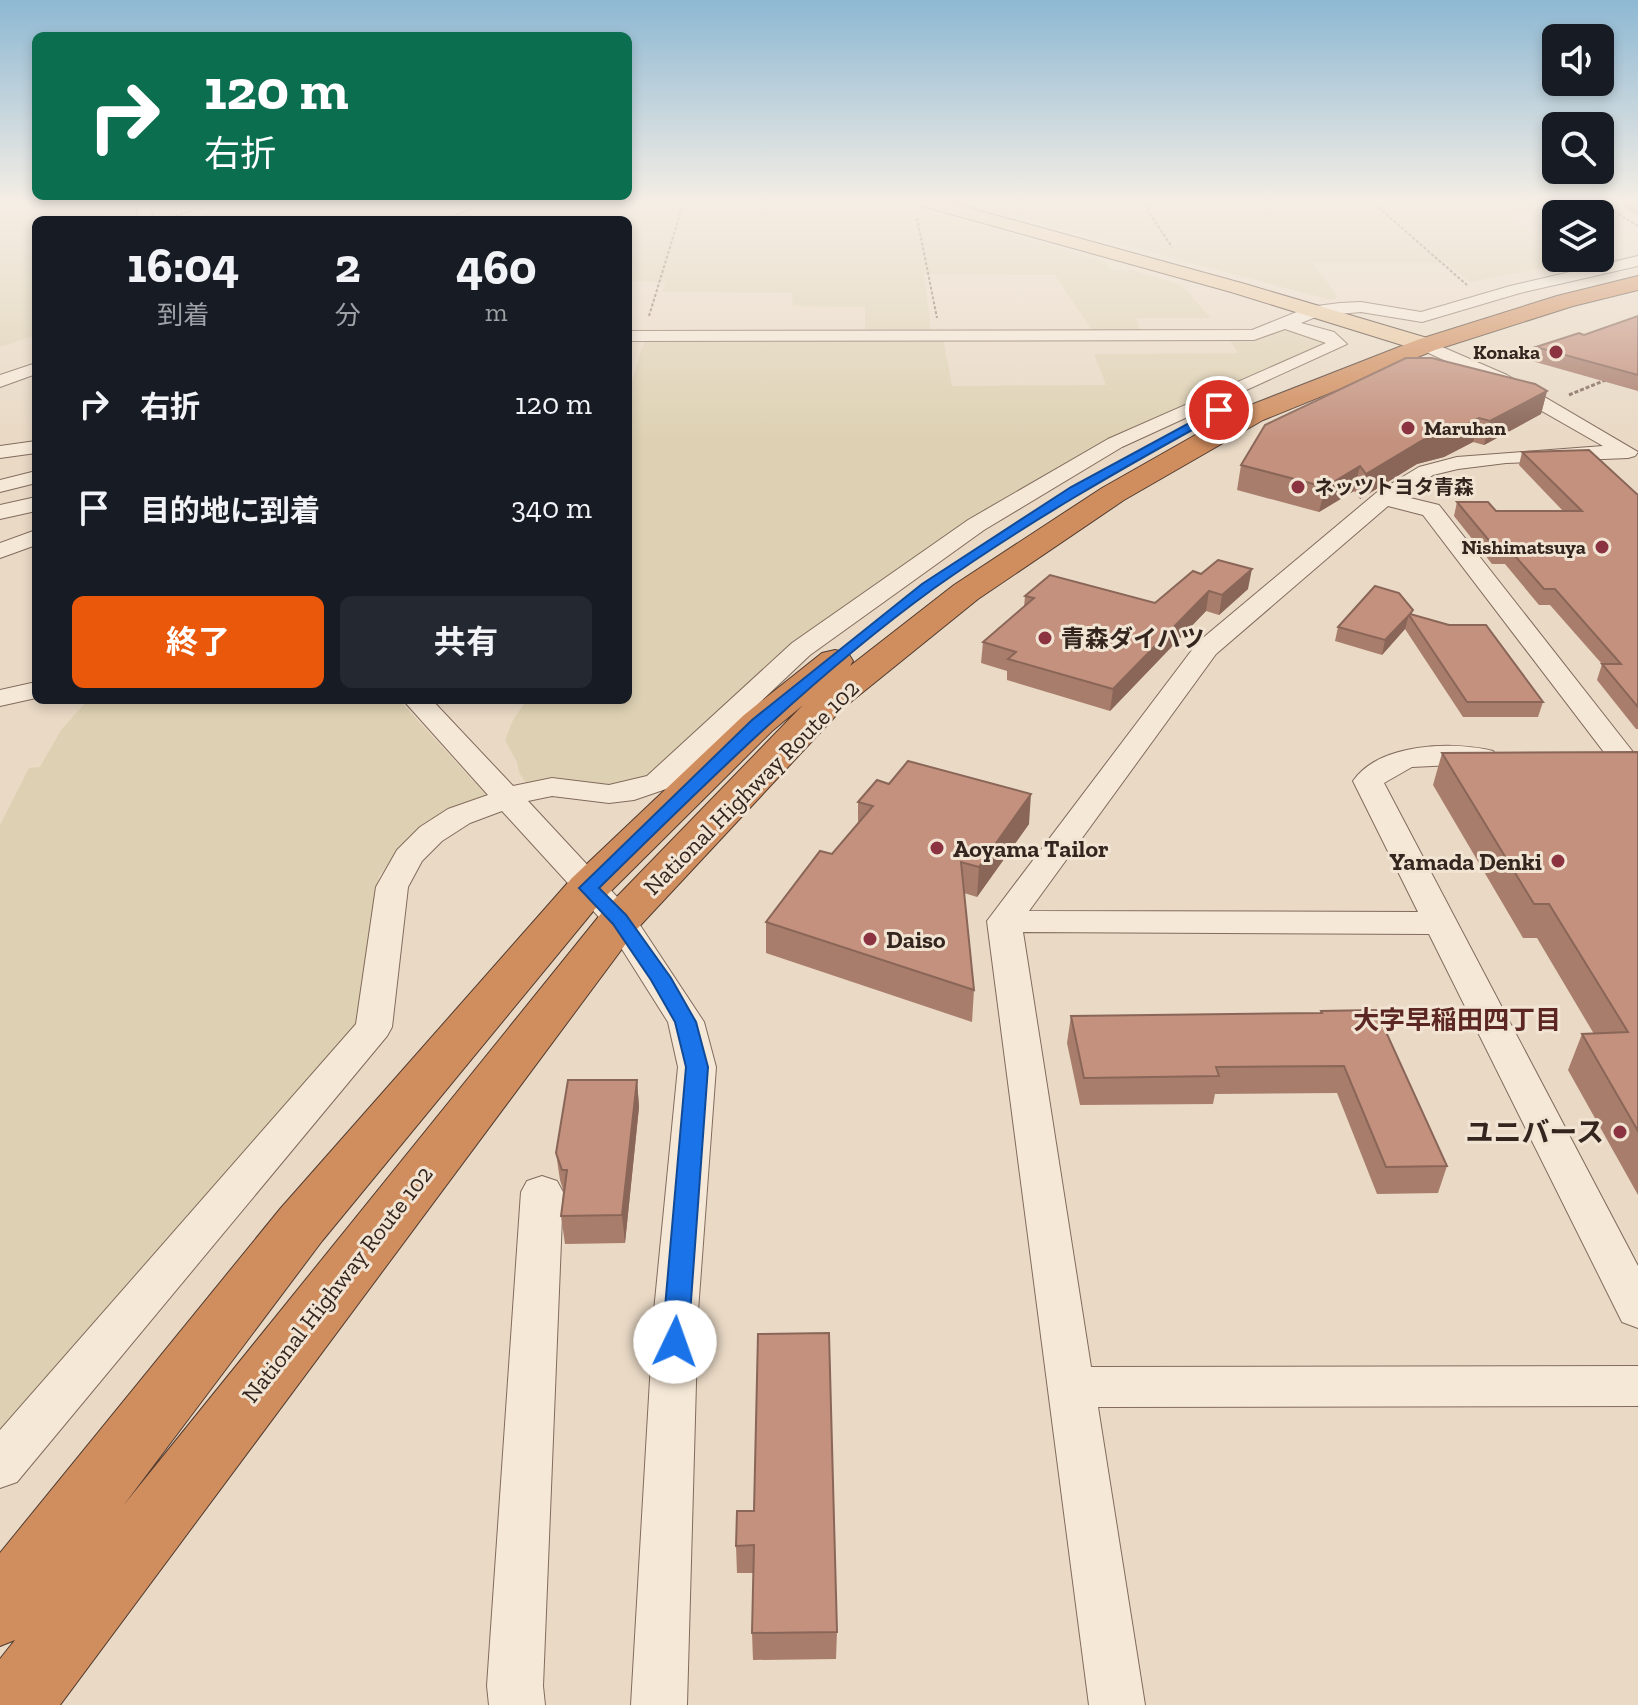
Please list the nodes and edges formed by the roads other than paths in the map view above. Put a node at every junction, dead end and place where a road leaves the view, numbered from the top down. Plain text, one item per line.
1 (1208, 281) edge
2 (1556, 281) edge
3 (1595, 281) edge
4 (1638, 283) edge
5 (1315, 311) junction
6 (1287, 324) junction
7 (636, 336) edge
8 (1415, 341) junction
9 (32, 369) edge
10 (0, 381) edge
11 (32, 448) edge
12 (0, 452) edge
13 (1633, 455) edge
14 (32, 478) edge
15 (0, 486) edge
16 (1384, 498) junction
17 (32, 505) edge
18 (0, 512) edge
19 (32, 539) edge
20 (0, 551) edge
21 (32, 691) edge
22 (0, 698) edge
23 (421, 704) edge
24 (1516, 757) edge
25 (1593, 758) edge
26 (1631, 758) edge
27 (507, 797) junction
28 (604, 904) junction
29 (1004, 921) junction
30 (1439, 923) junction
31 (542, 1192) dead end
32 (1638, 1309) edge
33 (1638, 1386) edge
34 (1071, 1387) junction
35 (0, 1466) edge
36 (0, 1610) edge
37 (12, 1705) edge
38 (517, 1705) edge
39 (659, 1705) edge
40 (1117, 1705) edge

1 - 5 main road
2 - 5 street
3 - 8 highway, National Highway Route 102
4 - 8 highway, National Highway Route 102
5 - 6 street
5 - 8 main road
6 - 7 street
6 - 27 street
8 - 13 street
8 - 28 highway, National Highway Route 102
9 - 10 street
11 - 12 street
13 - 16 street
14 - 15 street
16 - 26 street
16 - 29 street
17 - 18 street
19 - 20 street
21 - 22 street
23 - 27 street
24 - 30 street
25 - 26 street
27 - 28 street
27 - 35 street
28 - 36 highway, National Highway Route 102
28 - 37 highway, National Highway Route 102
28 - 39 street
29 - 30 street
29 - 34 street
30 - 32 street
31 - 38 street
33 - 34 street
34 - 40 street

